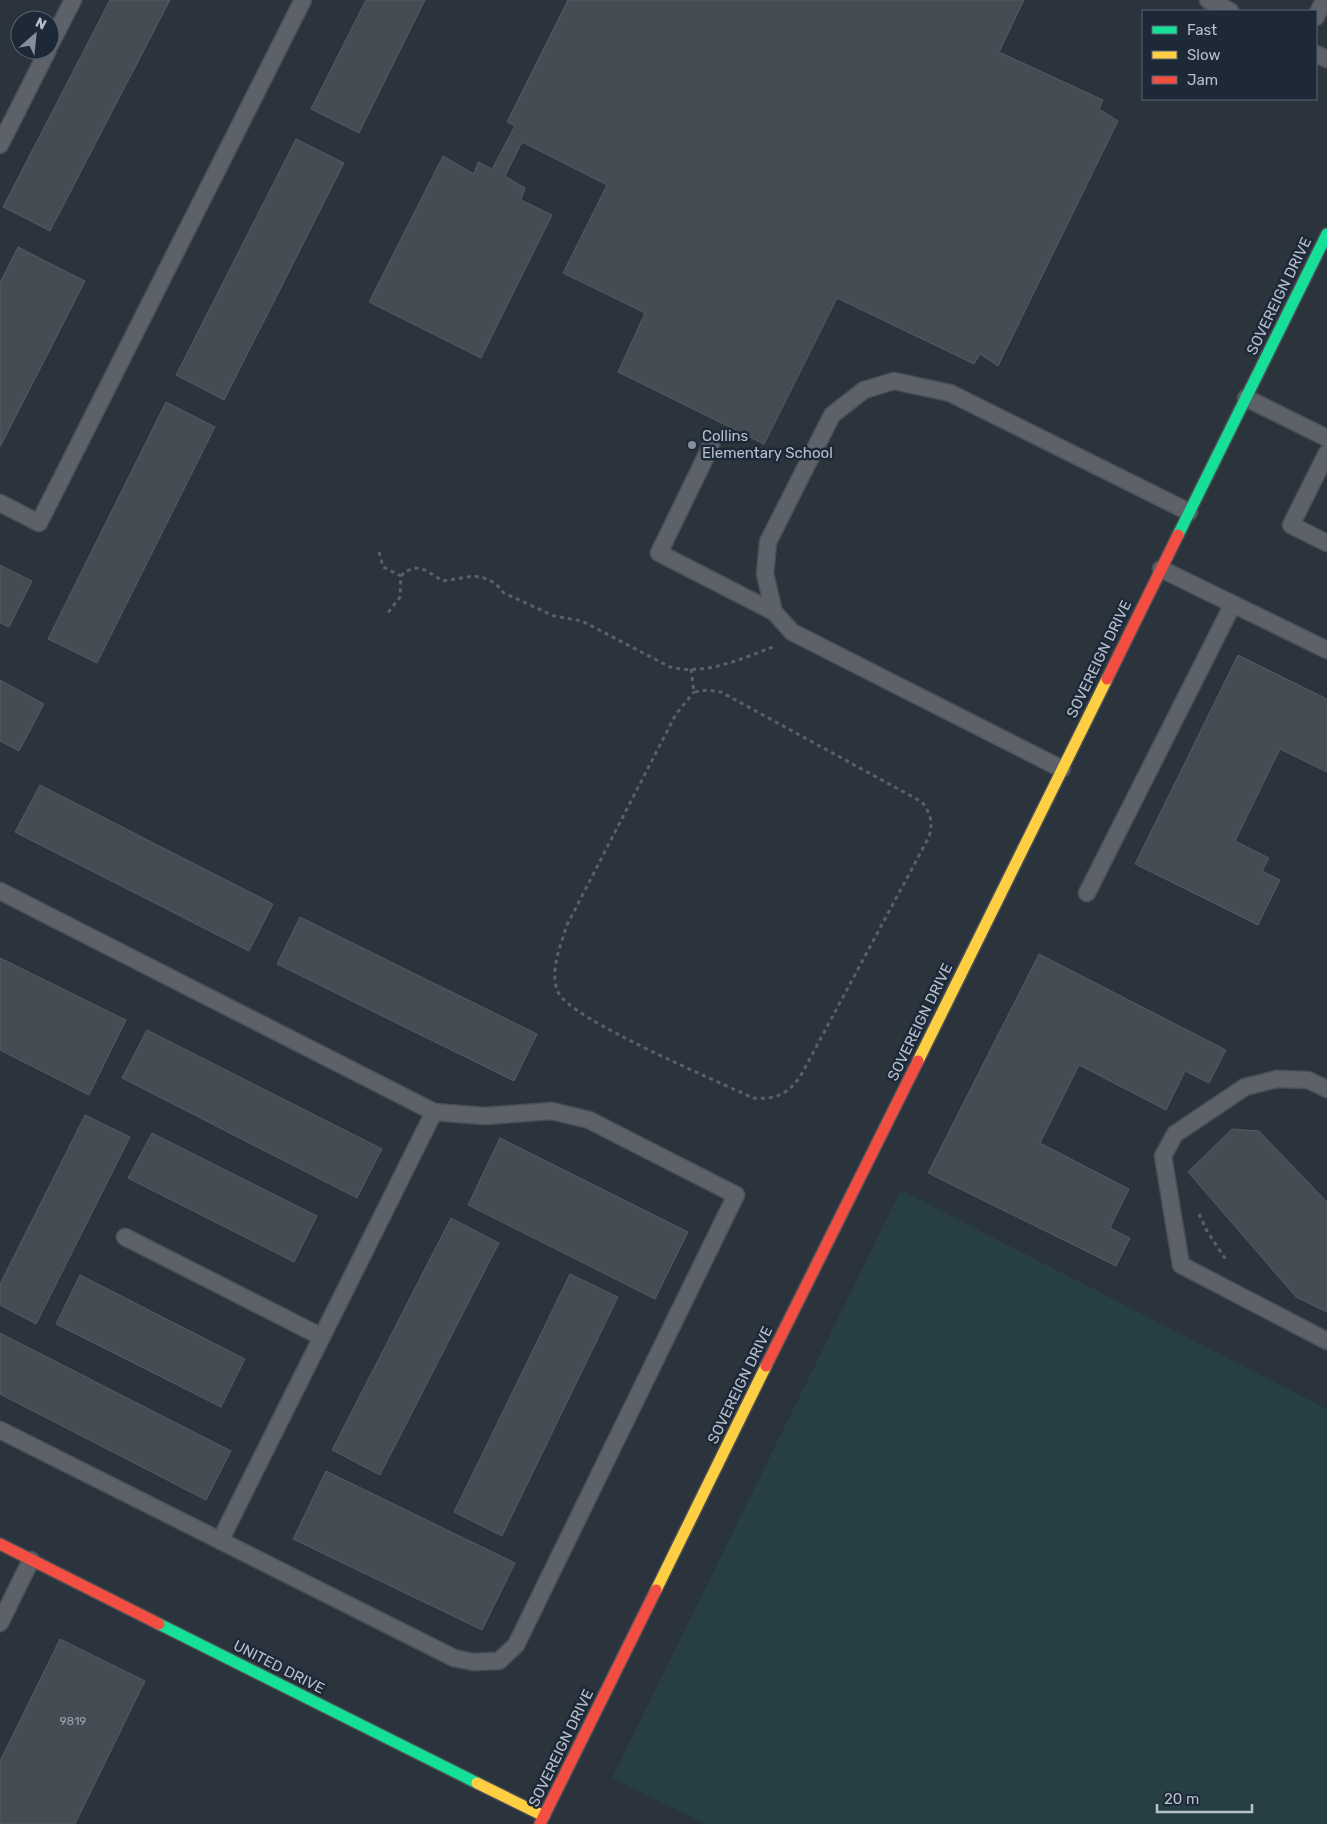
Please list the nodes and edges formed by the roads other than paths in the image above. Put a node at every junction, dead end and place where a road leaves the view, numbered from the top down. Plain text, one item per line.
1 (73, 0) edge
2 (303, 0) edge
3 (1324, 0) edge
4 (1317, 15) edge
5 (60, 25) edge
6 (43, 60) edge
7 (0, 144) edge
8 (1327, 234) edge
9 (1246, 398) junction
10 (1327, 438) edge
11 (711, 446) dead end
12 (1327, 452) edge
13 (0, 503) edge
14 (1189, 512) junction
15 (1327, 543) edge
16 (1161, 569) junction
17 (1233, 604) junction
18 (774, 612) junction
19 (1327, 650) edge
20 (1062, 769) junction
21 (0, 891) edge
22 (1088, 893) dead end
23 (1327, 1089) edge
24 (434, 1112) junction
25 (124, 1237) dead end
26 (322, 1338) junction
27 (1327, 1341) edge
28 (0, 1430) edge
29 (220, 1541) junction
30 (0, 1544) edge
31 (31, 1560) junction
32 (1, 1617) edge
33 (542, 1820) edge

1 - 5 lane
2 - 13 lane
3 - 4 lane
6 - 7 lane
8 - 9 street, SOVEREIGN DRIVE
9 - 10 lane
9 - 14 street, SOVEREIGN DRIVE
11 - 18 lane
12 - 15 lane
14 - 16 street, SOVEREIGN DRIVE
14 - 18 lane
16 - 17 lane
16 - 20 street, SOVEREIGN DRIVE
17 - 19 lane
17 - 22 lane
18 - 20 lane
20 - 33 street, SOVEREIGN DRIVE
21 - 24 lane
23 - 27 lane
24 - 26 lane
24 - 29 lane
25 - 26 lane
26 - 29 lane
28 - 29 lane
30 - 31 street, UNITED DRIVE
31 - 32 lane
31 - 33 street, UNITED DRIVE

